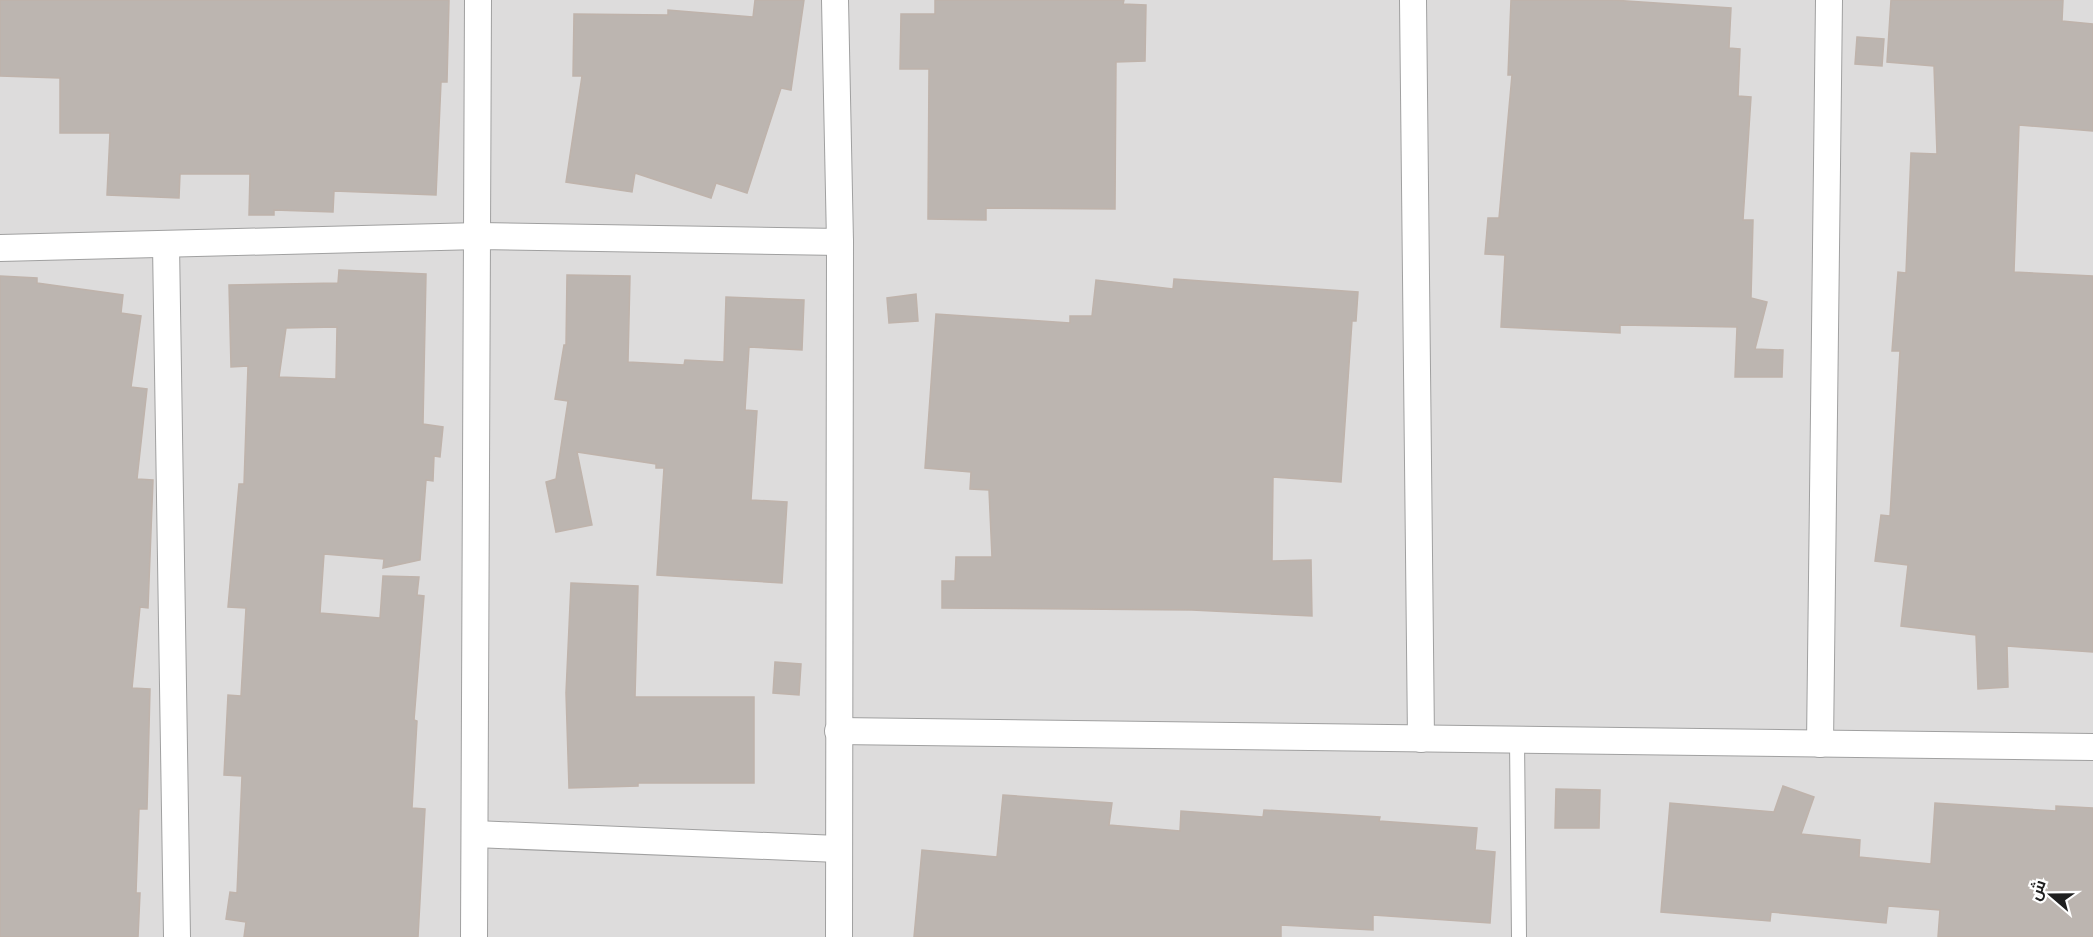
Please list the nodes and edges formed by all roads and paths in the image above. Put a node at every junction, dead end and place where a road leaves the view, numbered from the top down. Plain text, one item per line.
1 (478, 0) edge
2 (836, 0) edge
3 (1413, 0) edge
4 (1829, 0) edge
5 (478, 236) junction
6 (840, 242) junction
7 (166, 245) junction
8 (0, 248) edge
9 (838, 731) junction
10 (1421, 739) junction
11 (1516, 740) junction
12 (1820, 744) junction
13 (2093, 747) edge
14 (475, 834) junction
15 (838, 849) junction
16 (177, 937) edge
17 (474, 937) edge
18 (839, 937) edge
19 (1519, 937) edge

1 - 5 street
2 - 6 street
3 - 10 street
4 - 12 street
5 - 6 street
5 - 7 street
5 - 14 street
6 - 9 street
7 - 8 street
7 - 16 street
9 - 10 street
9 - 15 street
10 - 11 street
11 - 12 street
11 - 19 lane
12 - 13 street
14 - 15 street
14 - 17 street
15 - 18 street

